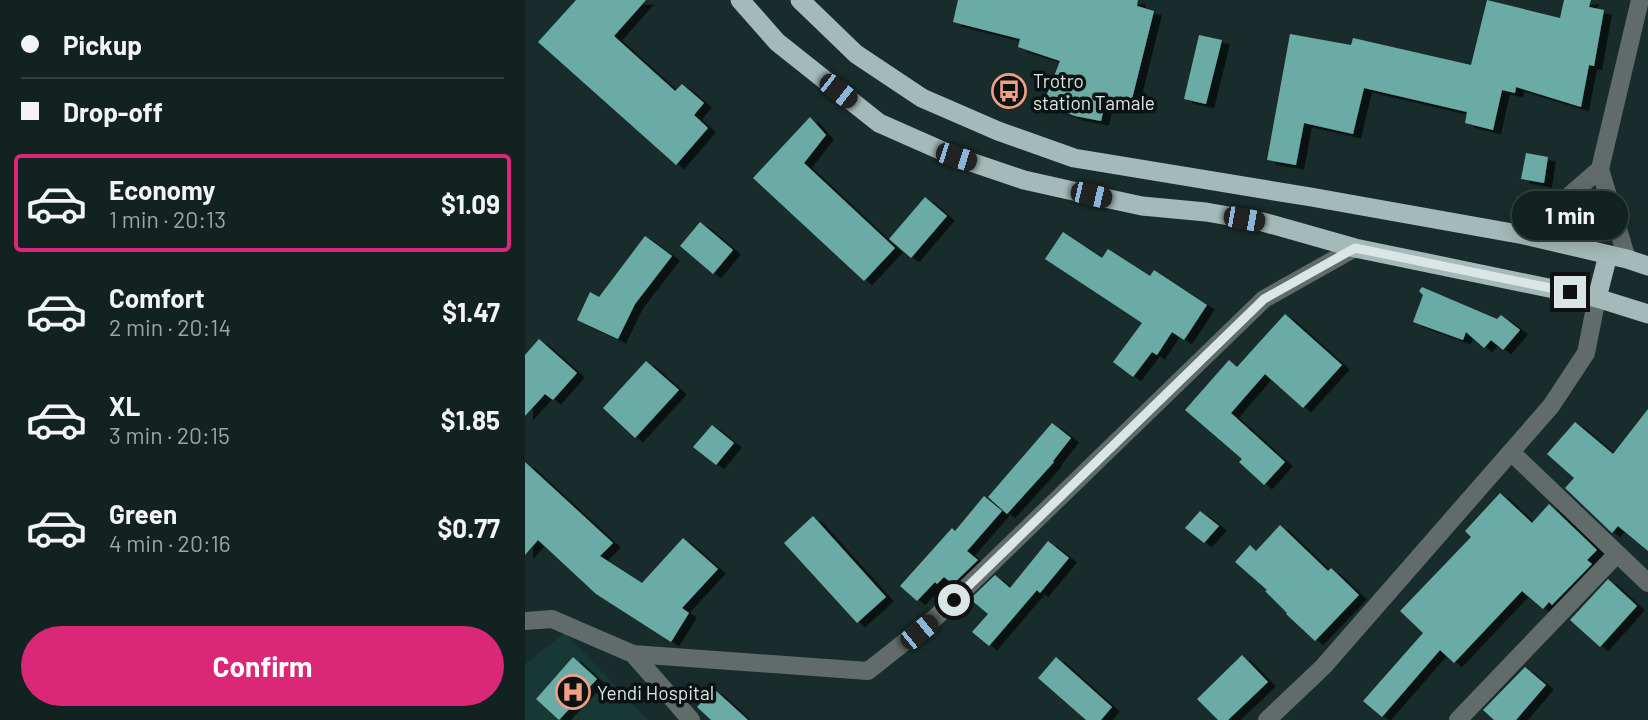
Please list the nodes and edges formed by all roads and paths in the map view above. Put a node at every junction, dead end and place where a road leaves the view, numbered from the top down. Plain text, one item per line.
1 (740, 0) edge
2 (800, 0) edge
3 (1640, 0) edge
4 (1600, 169) junction
5 (1524, 235) junction
6 (1355, 248) junction
7 (1617, 257) junction
8 (1648, 266) edge
9 (1597, 298) junction
10 (1648, 314) edge
11 (1511, 452) junction
12 (1617, 554) junction
13 (1648, 583) edge
14 (525, 621) edge
15 (633, 654) junction
16 (691, 720) edge
17 (1267, 720) edge
18 (1458, 720) edge

1 - 6 highway
2 - 5 highway
3 - 4 street
4 - 5 street
4 - 7 street
5 - 7 highway
6 - 9 highway
6 - 15 street
7 - 8 highway
7 - 9 highway
9 - 10 highway
9 - 11 street
11 - 12 street
11 - 17 street
12 - 13 street
12 - 18 street
14 - 15 street
15 - 16 street

